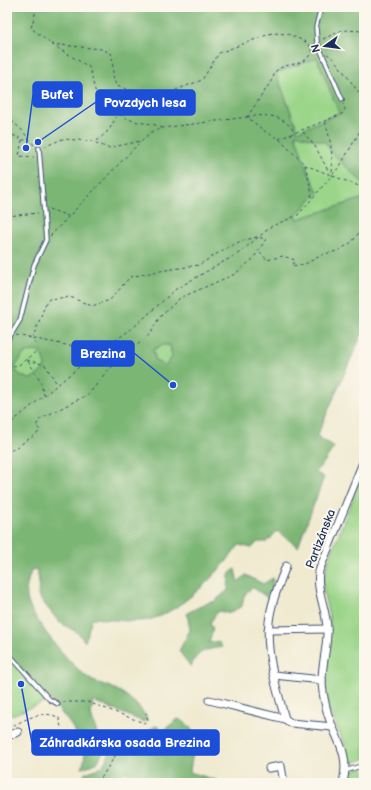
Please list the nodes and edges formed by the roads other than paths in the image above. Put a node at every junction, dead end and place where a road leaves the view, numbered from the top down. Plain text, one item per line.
1 (321, 7) edge
2 (342, 99) road end
3 (39, 148) road end
4 (8, 336) edge
5 (7, 341) edge
6 (364, 460) edge
7 (286, 566) dead end
8 (327, 628) junction
9 (268, 630) junction
10 (7, 652) edge
11 (274, 675) junction
12 (322, 680) junction
13 (209, 700) dead end
14 (58, 704) road end
15 (285, 719) junction
16 (333, 727) junction
17 (18, 732) dead end
18 (7, 736) edge
19 (364, 764) edge
20 (269, 768) dead end
21 (345, 771) junction
22 (284, 783) edge
23 (343, 783) edge

1 - 2 lane
3 - 4 lane
4 - 5 lane
6 - 8 street, Partizánska
7 - 9 street, Partizánska
8 - 9 street
8 - 12 street, Partizánska
9 - 11 street, Partizánska
10 - 14 lane
11 - 12 street
11 - 15 street, Partizánska
12 - 16 street, Partizánska
13 - 15 street
15 - 16 street
16 - 21 street, Partizánska
17 - 18 street
19 - 21 lane
20 - 22 street
21 - 23 street, Partizánska

